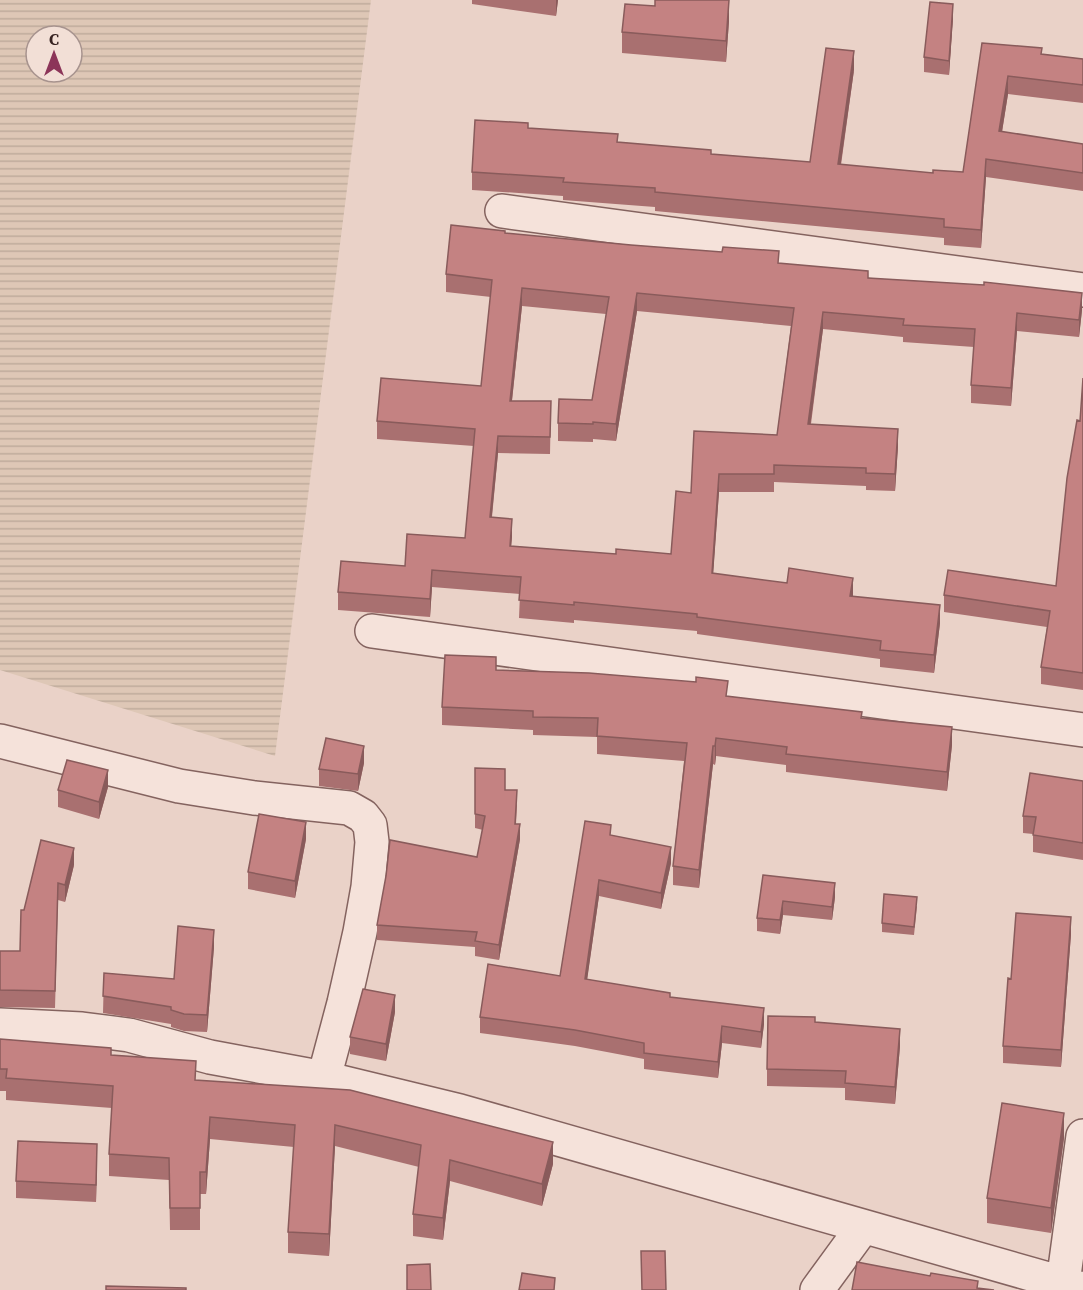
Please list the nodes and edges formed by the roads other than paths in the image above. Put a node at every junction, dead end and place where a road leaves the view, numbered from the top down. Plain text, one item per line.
1 (502, 211) dead end
2 (1083, 290) edge
3 (372, 631) dead end
4 (1083, 730) edge
5 (0, 741) edge
6 (0, 1025) edge
7 (324, 1078) junction
8 (1083, 1136) edge
9 (863, 1227) junction
10 (1073, 1286) edge
11 (817, 1290) edge

1 - 2 street
3 - 4 street
5 - 7 street
6 - 7 street
7 - 9 street
8 - 10 street
9 - 10 street
9 - 11 street

